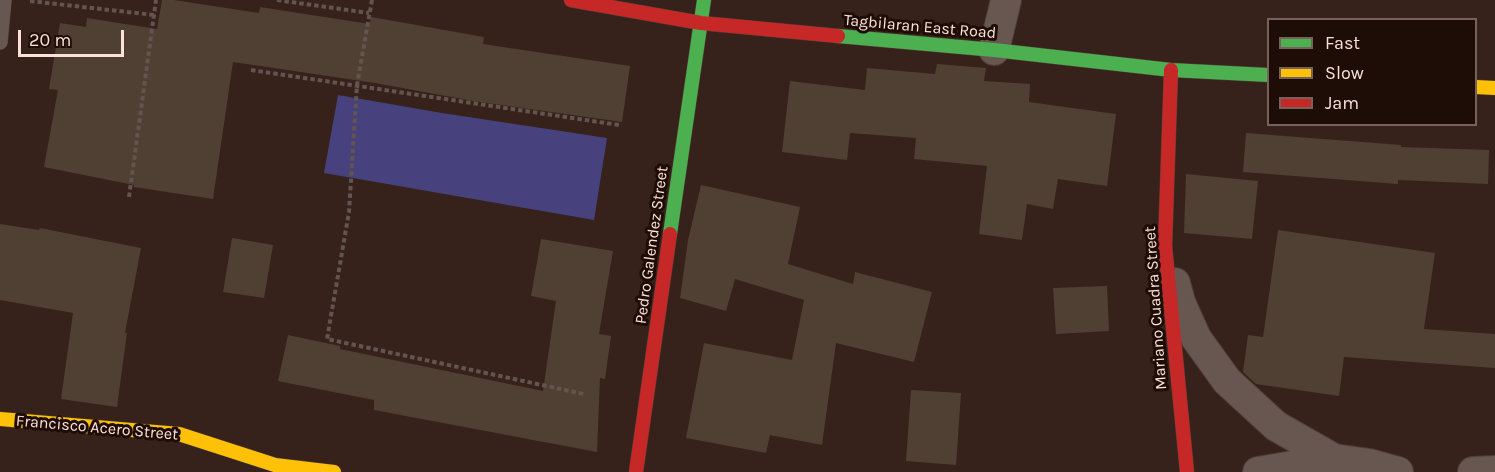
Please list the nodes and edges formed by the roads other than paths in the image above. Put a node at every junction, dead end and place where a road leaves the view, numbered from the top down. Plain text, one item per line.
1 (4, 0) edge
2 (571, 0) edge
3 (704, 0) edge
4 (1006, 0) edge
5 (701, 23) junction
6 (0, 42) edge
7 (994, 50) junction
8 (1172, 70) junction
9 (1267, 75) edge
10 (1477, 87) edge
11 (1495, 88) edge
12 (1165, 246) junction
13 (0, 419) edge
14 (1334, 459) junction
15 (1495, 471) edge
16 (334, 472) edge
17 (636, 472) edge
18 (1187, 472) edge
19 (1258, 472) edge
20 (1398, 472) edge
21 (1473, 472) edge

1 - 6 lane
2 - 5 street, Tagbilaran East Road
3 - 5 street, Pedro Galendez Street
4 - 7 street
5 - 7 street, Tagbilaran East Road
5 - 17 street, Pedro Galendez Street
7 - 8 street, Tagbilaran East Road
8 - 9 street, Tagbilaran East Road
8 - 12 street, Mariano Cuadra Street
10 - 11 street
12 - 14 street
12 - 18 street, Mariano Cuadra Street
13 - 16 street, Francisco Acero Street
14 - 19 street
14 - 20 street
15 - 21 street

